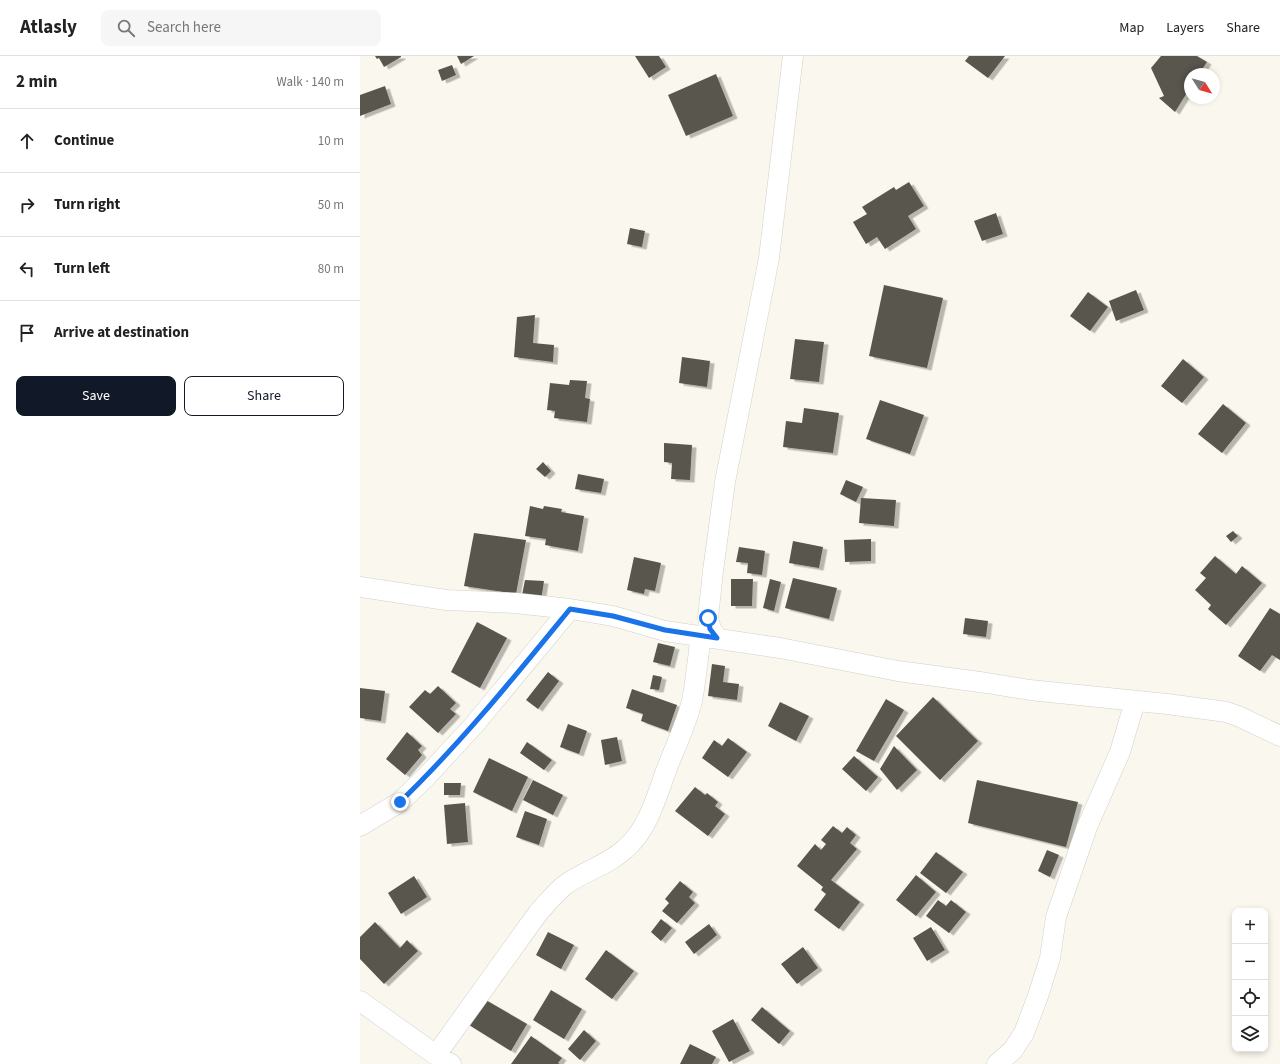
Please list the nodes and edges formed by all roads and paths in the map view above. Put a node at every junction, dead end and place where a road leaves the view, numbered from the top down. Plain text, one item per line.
1 (794, 56) edge
2 (360, 587) edge
3 (570, 609) junction
4 (709, 637) junction
5 (1135, 701) junction
6 (1280, 736) edge
7 (360, 826) edge
8 (360, 1001) edge
9 (443, 1059) edge
10 (1001, 1063) edge

1 - 4 street
2 - 3 street
3 - 4 street
3 - 7 street
4 - 5 street
4 - 9 street
5 - 6 street
5 - 10 street
8 - 9 street

